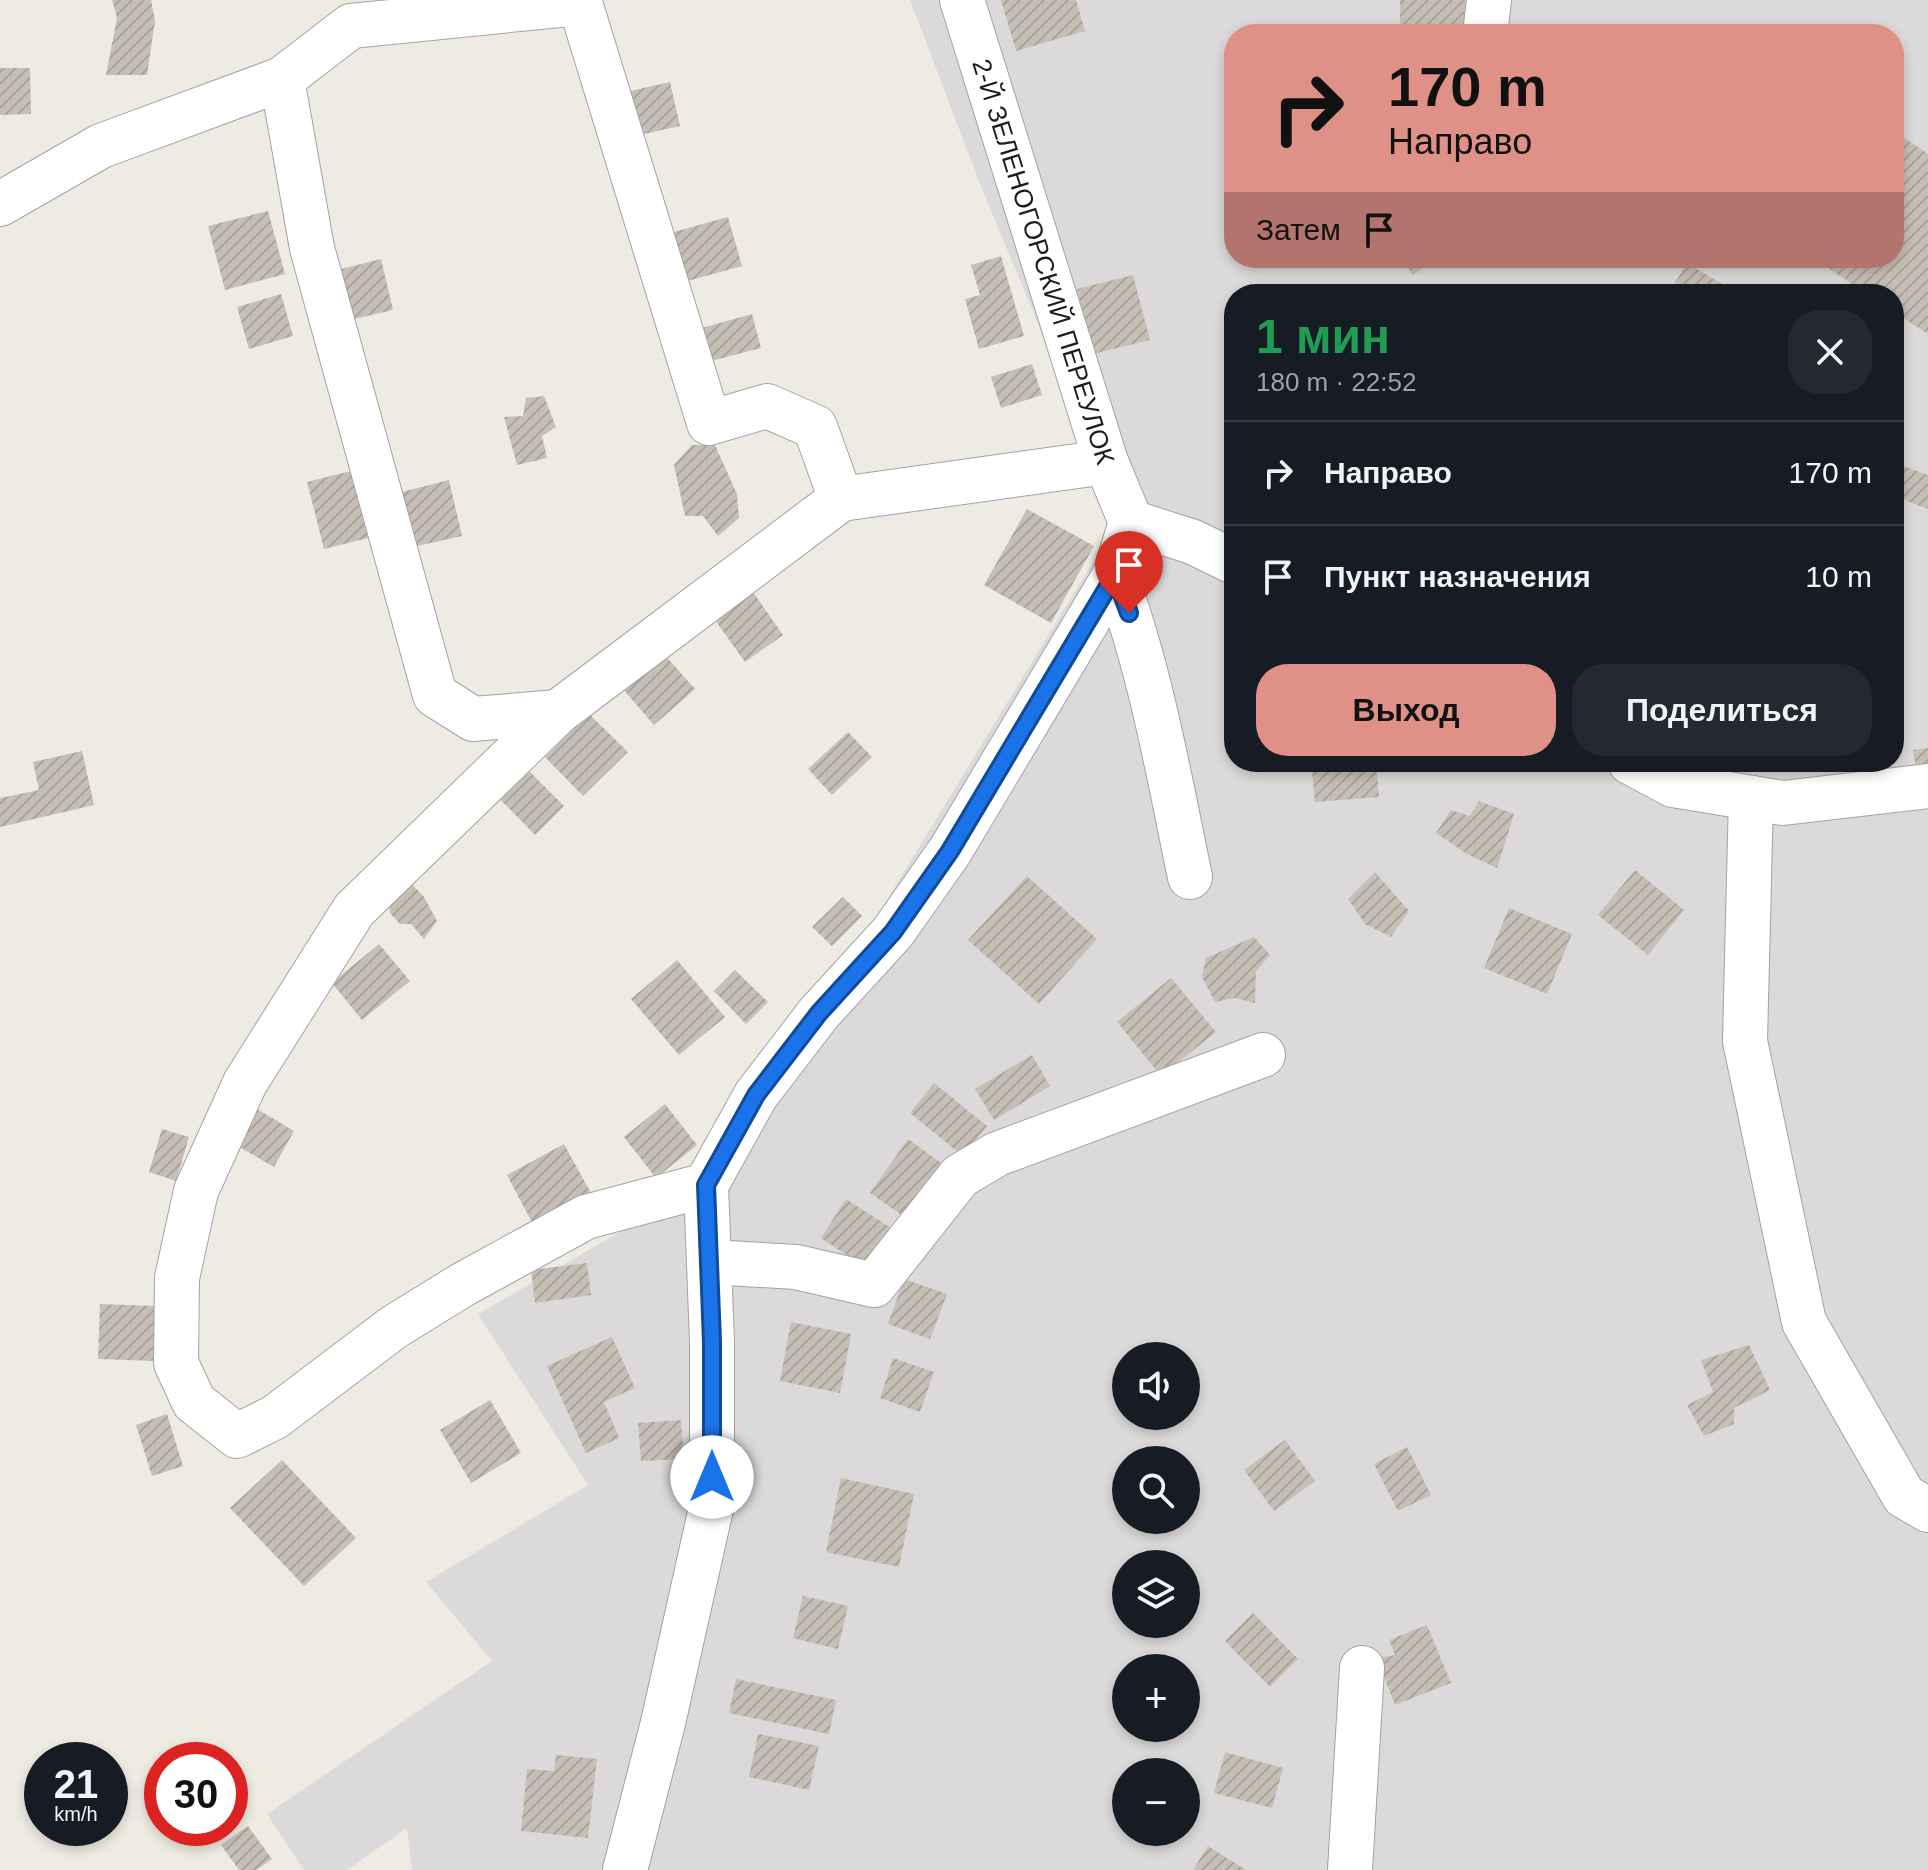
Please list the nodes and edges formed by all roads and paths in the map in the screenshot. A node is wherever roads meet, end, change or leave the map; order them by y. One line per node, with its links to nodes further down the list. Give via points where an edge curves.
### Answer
1 (962, 0): 6 (street, 2-Й ЗЕЛЕНОГОРСКИЙ ПЕРЕУЛОК)
2 (1489, 0): 3 (street)
3 (1486, 24)
4 (282, 79): 5 (street, via 101,146); 7 (street, via 351,26 580,3 709,423 767,406 815,427); 11 (street, via 312,248 435,695 473,719)
5 (0, 204)
6 (1106, 462): 7 (street); 8 (street, 2-Й ЗЕЛЕНОГОРСКИЙ ПЕРЕУЛОК)
7 (841, 499): 11 (street)
8 (1131, 522): 9 (street); 10 (street)
9 (1224, 557)
10 (1115, 575): 15 (street, via 1163,745); 17 (street, via 950,851 893,932 819,1013 756,1095)
11 (558, 712): 17 (street, via 354,910 245,1083 196,1191 177,1278 176,1363 194,1402 237,1436 275,1417 394,1327 586,1217)
12 (1649, 772): 14 (street, via 1673,785)
13 (1928, 786): 14 (street, via 1783,803)
14 (1751, 798): 19 (street, via 1745,1041 1804,1322 1904,1496)
15 (1190, 877)
16 (1263, 1055): 18 (street, via 997,1154 960,1176 874,1285 796,1267)
17 (706, 1185): 18 (street)
18 (709, 1262): 21 (street, via 712,1504)
19 (1928, 1510)
20 (1362, 1668): 22 (street)
21 (625, 1870)
22 (1350, 1870)

